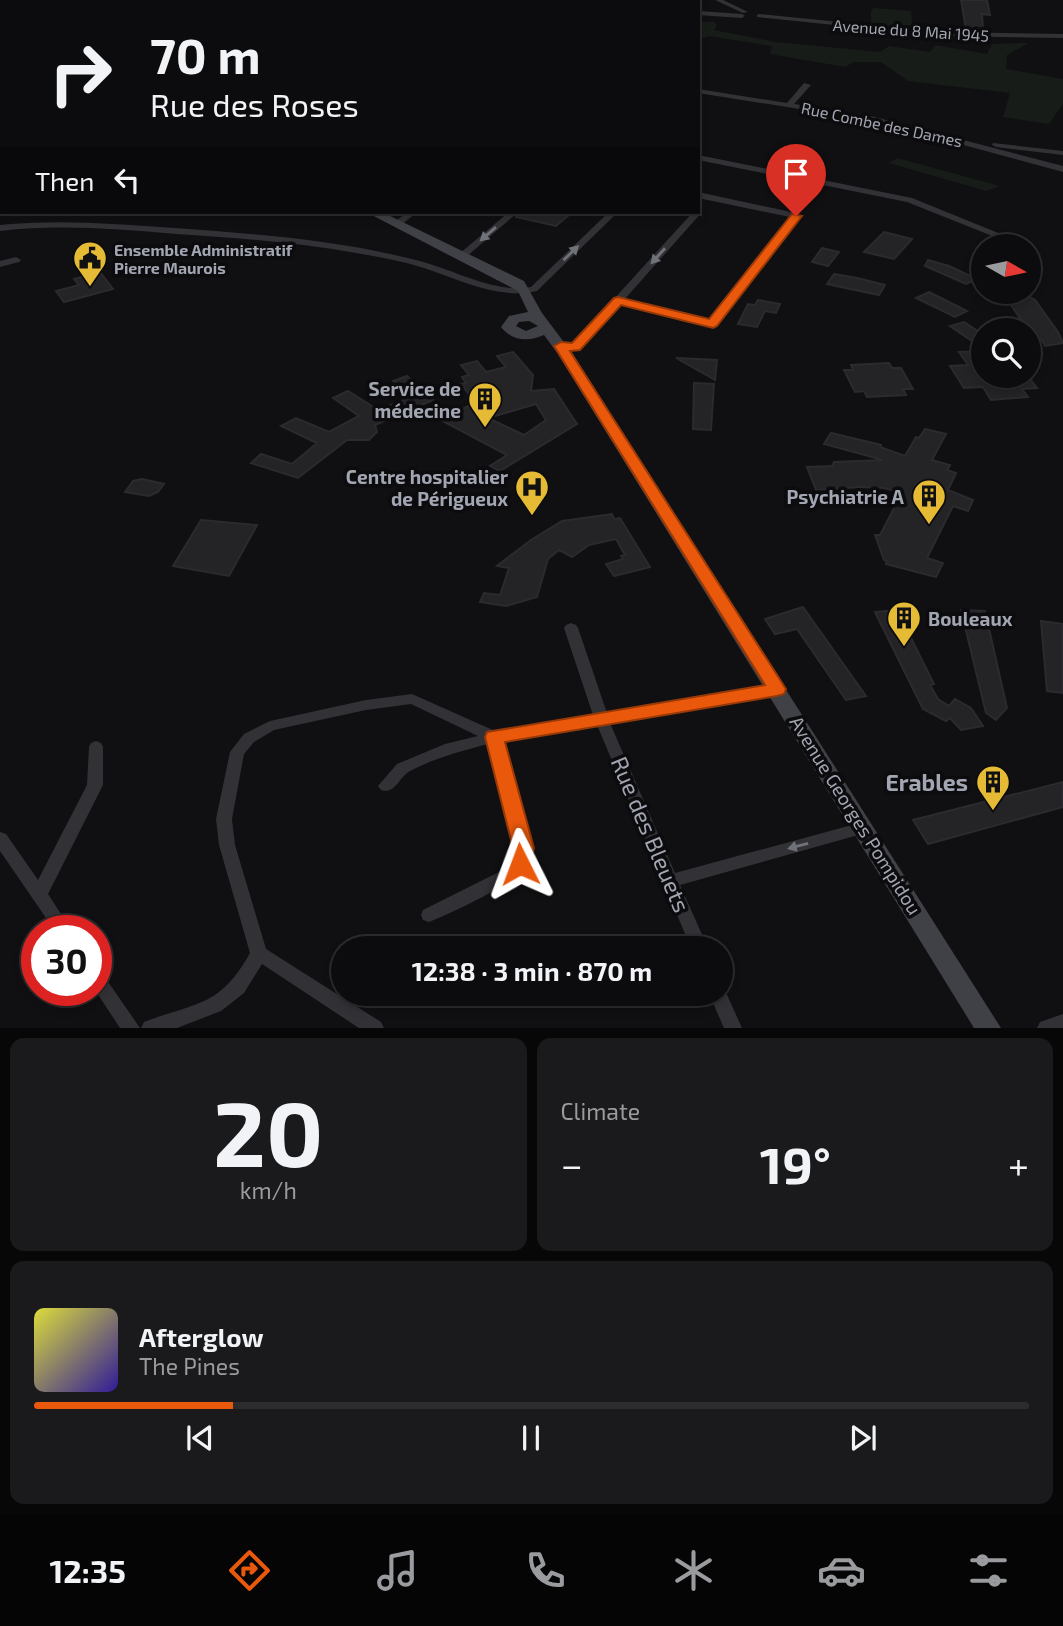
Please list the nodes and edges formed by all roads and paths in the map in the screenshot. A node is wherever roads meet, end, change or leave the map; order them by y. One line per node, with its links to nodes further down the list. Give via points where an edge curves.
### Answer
1 (718, 0): 3 (street)
2 (700, 13): 3 (street, Avenue du 8 Mai 1945)
3 (744, 14): 4 (street, Avenue du 8 Mai 1945, via 940,34)
4 (1063, 36)
5 (807, 85): 7 (street)
6 (700, 91): 7 (street, Rue Combe des Dames)
7 (789, 105): 8 (street, Rue Combe des Dames, via 875,119)
8 (982, 146): 9 (street); 11 (street, Rue Combe des Dames)
9 (1063, 152)
10 (700, 157): 22 (street, via 909,200)
11 (1063, 169)
12 (700, 195): 13 (street)
13 (711, 198): 14 (street); 27 (street, via 796,216 713,324)
14 (700, 210)
15 (376, 214): 20 (main road, Avenue Georges Pompidou)
16 (410, 214): 20 (street)
17 (512, 214): 23 (street, one-way to 23)
18 (612, 214): 26 (street, one-way to 18, via 534,289)
19 (696, 214): 27 (street, one-way to 27)
20 (397, 224): 23 (main road, Avenue Georges Pompidou)
21 (0, 228): 26 (street, via 47,222 267,237 399,259 496,289)
22 (995, 234)
23 (462, 256): 26 (main road, Avenue Georges Pompidou, via 498,273)
24 (16, 260): 25 (street)
25 (0, 264)
26 (522, 292): 28 (main road); 29 (main road, Avenue Georges Pompidou)
27 (618, 300): 31 (street, via 576,347)
28 (519, 317): 29 (main road); 30 (main road, via 508,327)
29 (543, 323): 30 (main road, via 536,334); 31 (main road, Avenue Georges Pompidou)
30 (524, 335): 32 (main road, Avenue Georges Pompidou, via 548,344)
31 (561, 346): 32 (main road, Avenue Georges Pompidou)
32 (587, 391): 34 (main road, Avenue Georges Pompidou)
33 (571, 628): 35 (street)
34 (777, 689): 35 (street); 39 (main road, Avenue Georges Pompidou)
35 (602, 720): 36 (street); 42 (street, Rue des Bleuets)
36 (494, 737): 38 (street, via 450,748 402,768); 45 (street, via 524,848 520,864 507,876); 47 (street, via 412,699 271,726 249,738 237,752 224,819 227,845)
37 (96, 747): 43 (street, via 94,785)
38 (386, 786)
39 (863, 828): 42 (street, one-way to 42); 55 (main road, Avenue Georges Pompidou)
40 (0, 838): 41 (street)
41 (5, 858): 43 (street)
42 (671, 881): 46 (street, Rue des Bleuets)
43 (39, 895): 44 (street)
44 (53, 915)
45 (429, 915)
46 (694, 936)
47 (259, 953): 52 (street, via 246,981 221,1004); 53 (street)
48 (112, 1000): 51 (street)
49 (723, 1006): 54 (street)
50 (1063, 1023): 56 (street)
51 (131, 1027)
52 (150, 1027)
53 (375, 1027)
54 (733, 1027)
55 (988, 1027)
56 (1046, 1027)

